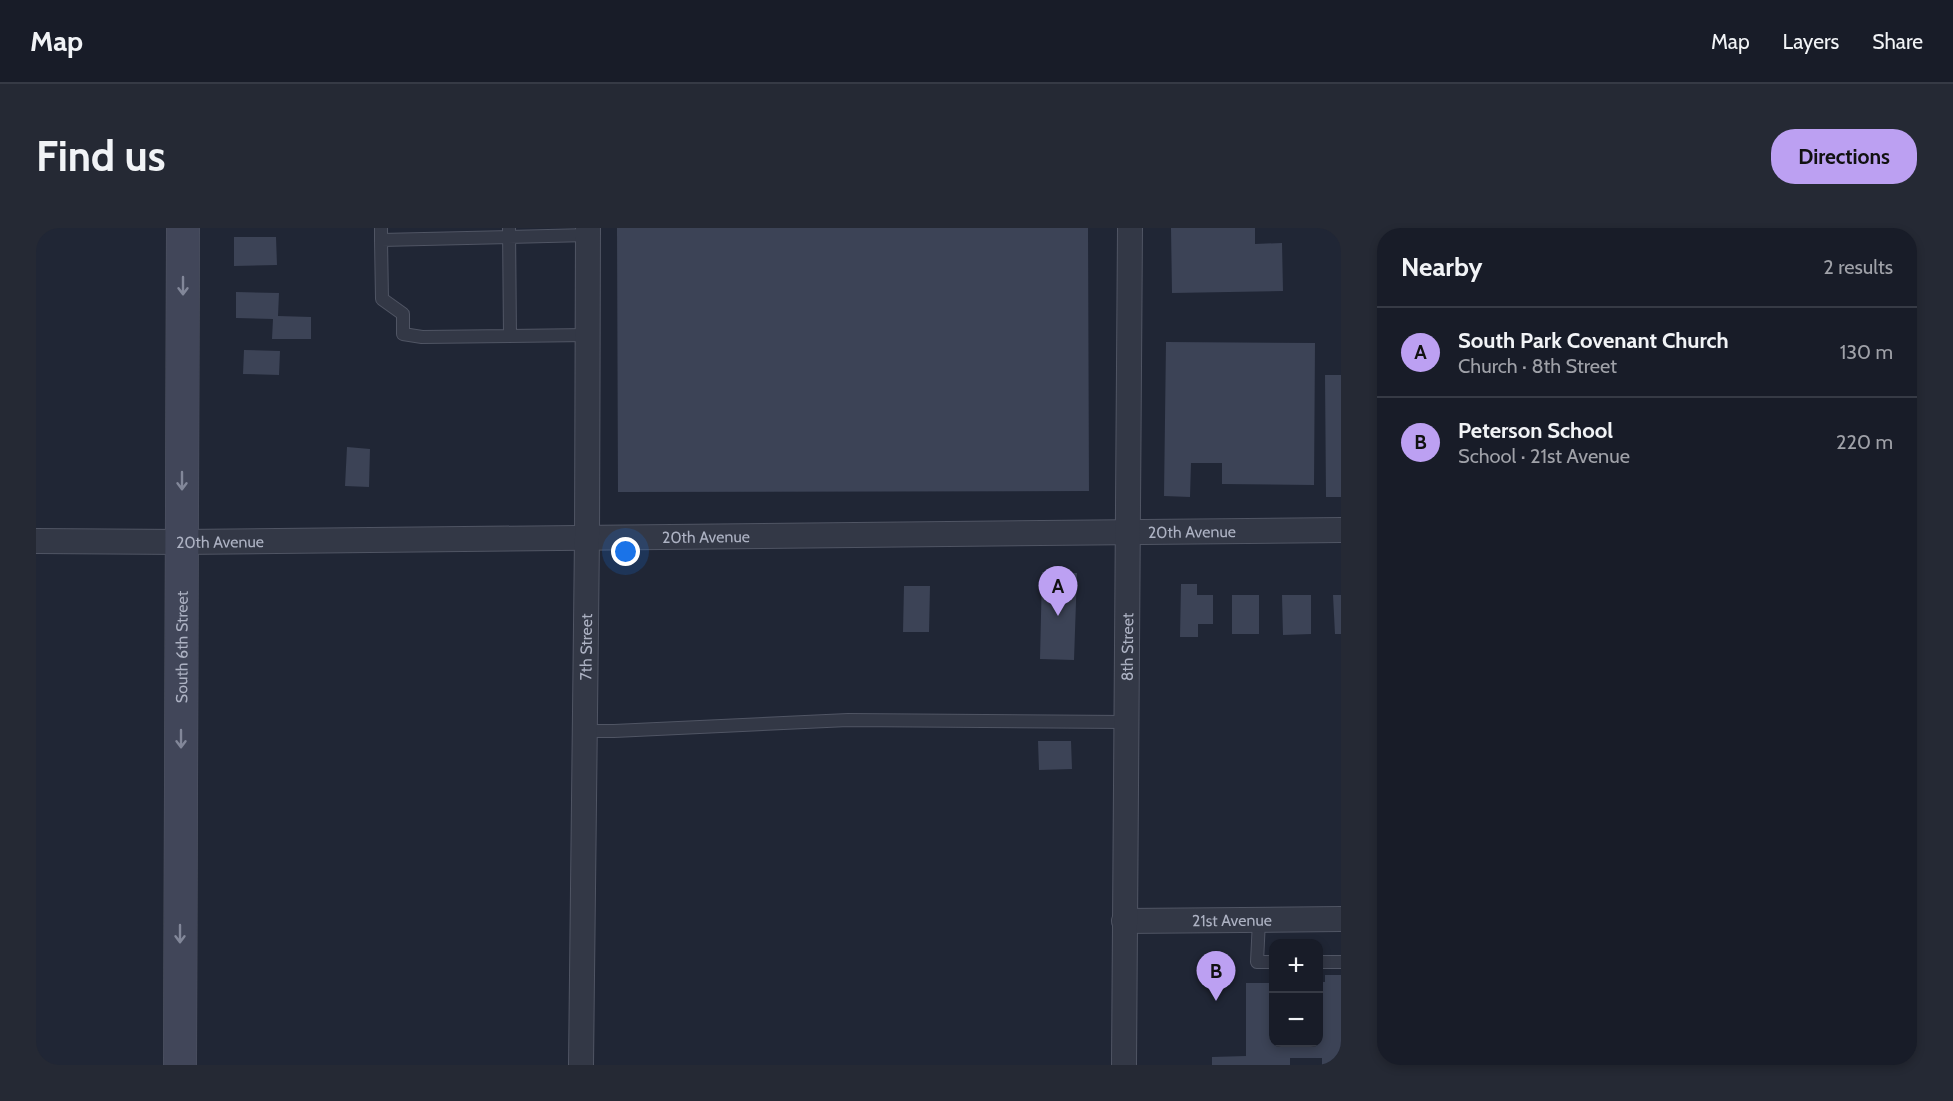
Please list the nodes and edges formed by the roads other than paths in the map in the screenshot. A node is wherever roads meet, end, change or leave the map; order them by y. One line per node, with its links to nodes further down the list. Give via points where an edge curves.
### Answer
1 (183, 228): 12 (street, South 6th Street, one-way to 12)
2 (1130, 228): 9 (street, 8th Street)
3 (509, 232): 4 (lane); 5 (lane); 7 (lane)
4 (588, 232): 6 (street, 7th Street)
5 (381, 234): 7 (lane, via 382,299 402,314 403,334)
6 (588, 335): 7 (lane); 10 (street, 7th Street)
7 (510, 336)
8 (1341, 530): 9 (street, 20th Avenue)
9 (1126, 532): 10 (street, 20th Avenue); 13 (street, 8th Street)
10 (587, 537): 12 (street, 20th Avenue); 14 (street, 7th Street)
11 (36, 542): 12 (street, 20th Avenue)
12 (182, 542): 21 (street, South 6th Street, one-way to 21)
13 (1125, 722): 14 (lane, via 848,720); 17 (street, 8th Street)
14 (585, 731): 22 (street, 7th Street)
15 (1341, 919): 16 (street, 21st Avenue)
16 (1259, 920): 17 (street, 21st Avenue); 18 (lane, via 1257,963)
17 (1124, 921): 23 (street, 8th Street)
18 (1269, 963)
19 (1323, 963): 20 (lane)
20 (1341, 963)
21 (180, 1065)
22 (581, 1065)
23 (1124, 1065)

